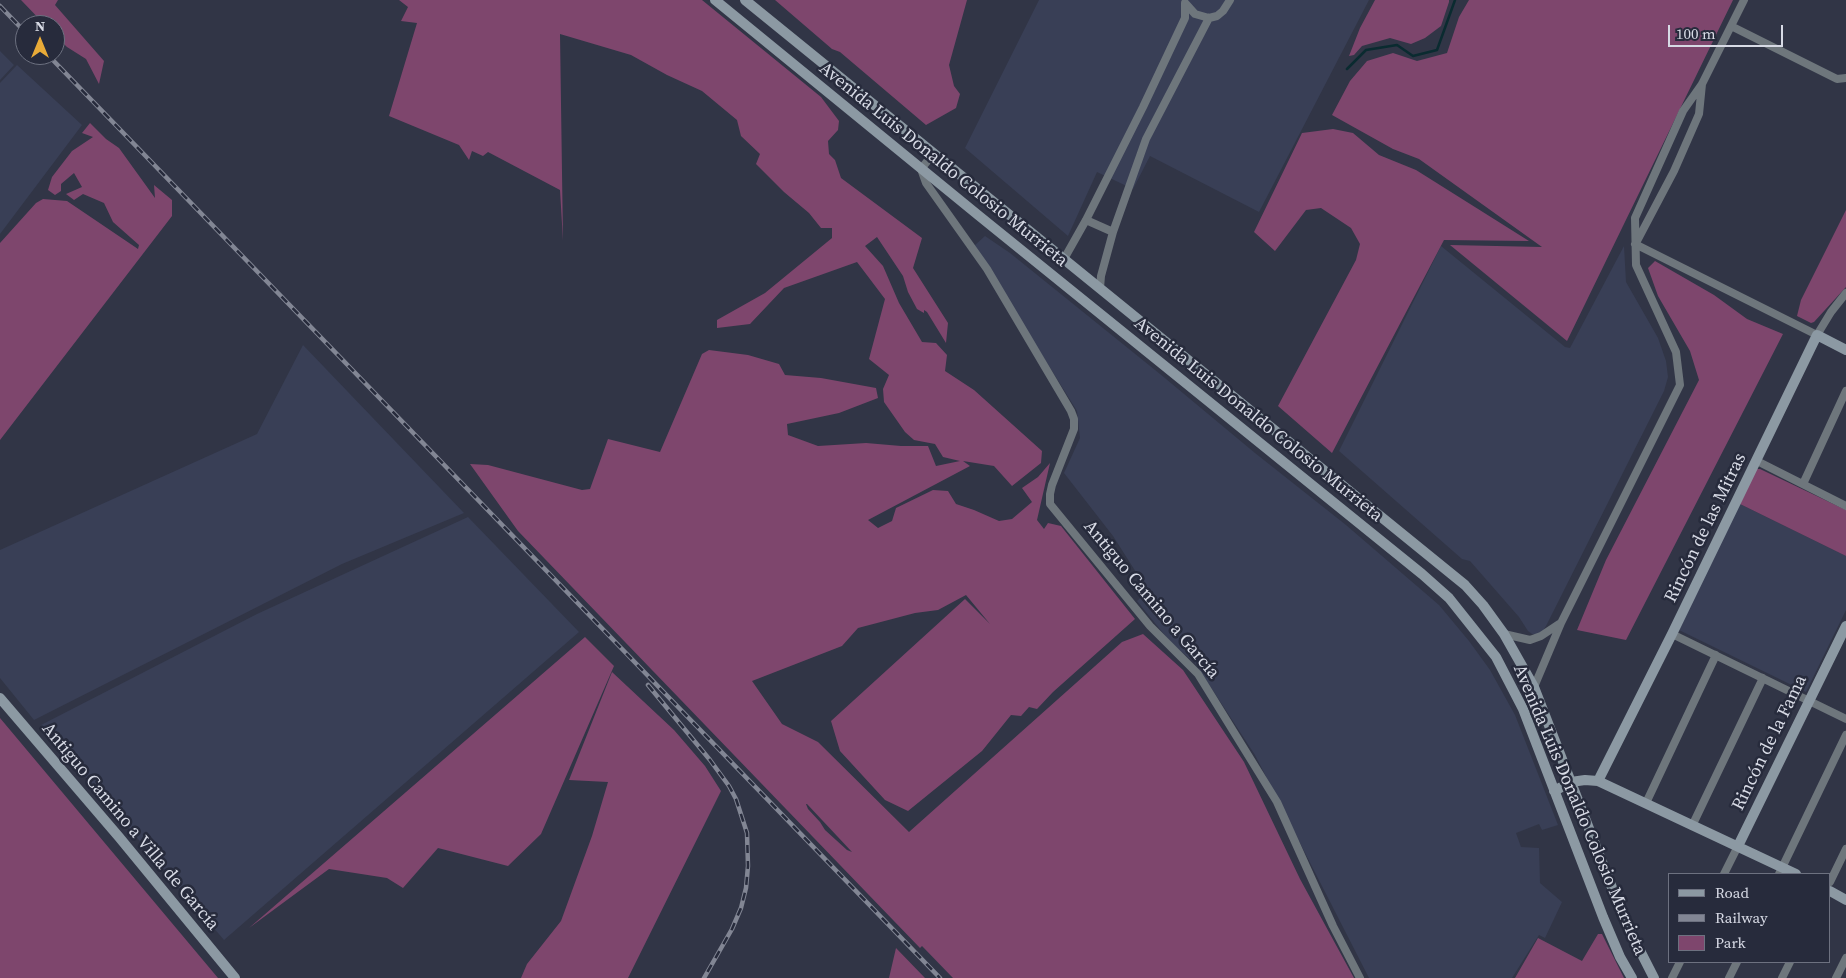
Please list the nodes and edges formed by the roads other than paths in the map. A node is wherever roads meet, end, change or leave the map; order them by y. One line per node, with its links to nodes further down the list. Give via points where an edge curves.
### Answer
1 (715, 0): 11 (main road, Avenida Luis Donaldo Colosio Murrieta)
2 (745, 0): 10 (main road, Avenida Luis Donaldo Colosio Murrieta)
3 (1230, 0): 6 (street, via 1224,11)
4 (1744, 0): 7 (street)
5 (1185, 1): 6 (street, via 1195,14); 12 (street, via 1185,18)
6 (1209, 18): 13 (street, via 1146,139)
7 (1731, 26): 8 (street, via 1837,79); 9 (street)
8 (1846, 78)
9 (1702, 84): 14 (street, via 1700,114); 14 (street, via 1683,111 1635,218)
10 (934, 154): 11 (street); 15 (main road, Avenida Luis Donaldo Colosio Murrieta)
11 (921, 170): 25 (main road, Avenida Luis Donaldo Colosio Murrieta); 54 (street, Antiguo Camino a García, via 926,183 987,269 1071,411 1074,429 1050,494 1050,504 1150,626 1198,674 1277,802)
12 (1086, 220): 13 (street); 15 (street)
13 (1112, 232): 16 (street)
14 (1635, 244): 18 (street); 26 (street, via 1636,266 1676,352 1680,385)
15 (1064, 259): 16 (main road, Avenida Luis Donaldo Colosio Murrieta)
16 (1100, 288): 24 (main road, Avenida Luis Donaldo Colosio Murrieta)
17 (1846, 293): 18 (street, Rincón de las Mitras)
18 (1817, 335): 19 (main road); 21 (main road, Rincón de las Mitras)
19 (1846, 350)
20 (1846, 391): 22 (street)
21 (1756, 461): 22 (street); 29 (main road, Rincón de las Mitras)
22 (1803, 484): 23 (street)
23 (1846, 506)
24 (1395, 527): 25 (main road); 28 (main road, Avenida Luis Donaldo Colosio Murrieta, via 1465,585)
25 (1382, 541): 39 (main road, Avenida Luis Donaldo Colosio Murrieta, via 1450,598 1492,650 1523,709)
26 (1561, 623): 28 (street, via 1530,640); 32 (street)
27 (1846, 626): 34 (main road, Rincón de la Fama)
28 (1504, 634): 32 (main road, Avenida Luis Donaldo Colosio Murrieta)
29 (1672, 634): 30 (street); 37 (main road, Rincón de las Mitras)
30 (1716, 655): 31 (street); 40 (street)
31 (1763, 678): 34 (street); 41 (street)
32 (1534, 687): 38 (main road, Avenida Luis Donaldo Colosio Murrieta)
33 (0, 698): 53 (main road, Antiguo Camino a Villa de García)
34 (1810, 700): 35 (street); 42 (main road, Rincón de la Fama)
35 (1846, 719)
36 (1846, 735): 44 (street)
37 (1598, 781): 38 (main road); 40 (main road)
38 (1572, 782): 39 (main road); 56 (main road, Avenida Luis Donaldo Colosio Murrieta, via 1625,921)
39 (1554, 792): 55 (main road, Avenida Luis Donaldo Colosio Murrieta, via 1603,917)
40 (1646, 803): 41 (main road)
41 (1692, 826): 42 (main road)
42 (1738, 846): 44 (main road); 45 (street, Rincón de la Fama)
43 (1846, 849): 46 (street)
44 (1780, 871)
45 (1724, 873)
46 (1831, 880)
47 (1831, 892): 48 (main road)
48 (1846, 900)
49 (1846, 958): 60 (street)
50 (1680, 963): 57 (street)
51 (1736, 963): 58 (street)
52 (1790, 963): 59 (street)
53 (235, 978)
54 (1360, 978)
55 (1632, 978)
56 (1654, 978)
57 (1672, 978)
58 (1729, 978)
59 (1782, 978)
60 (1836, 978)

